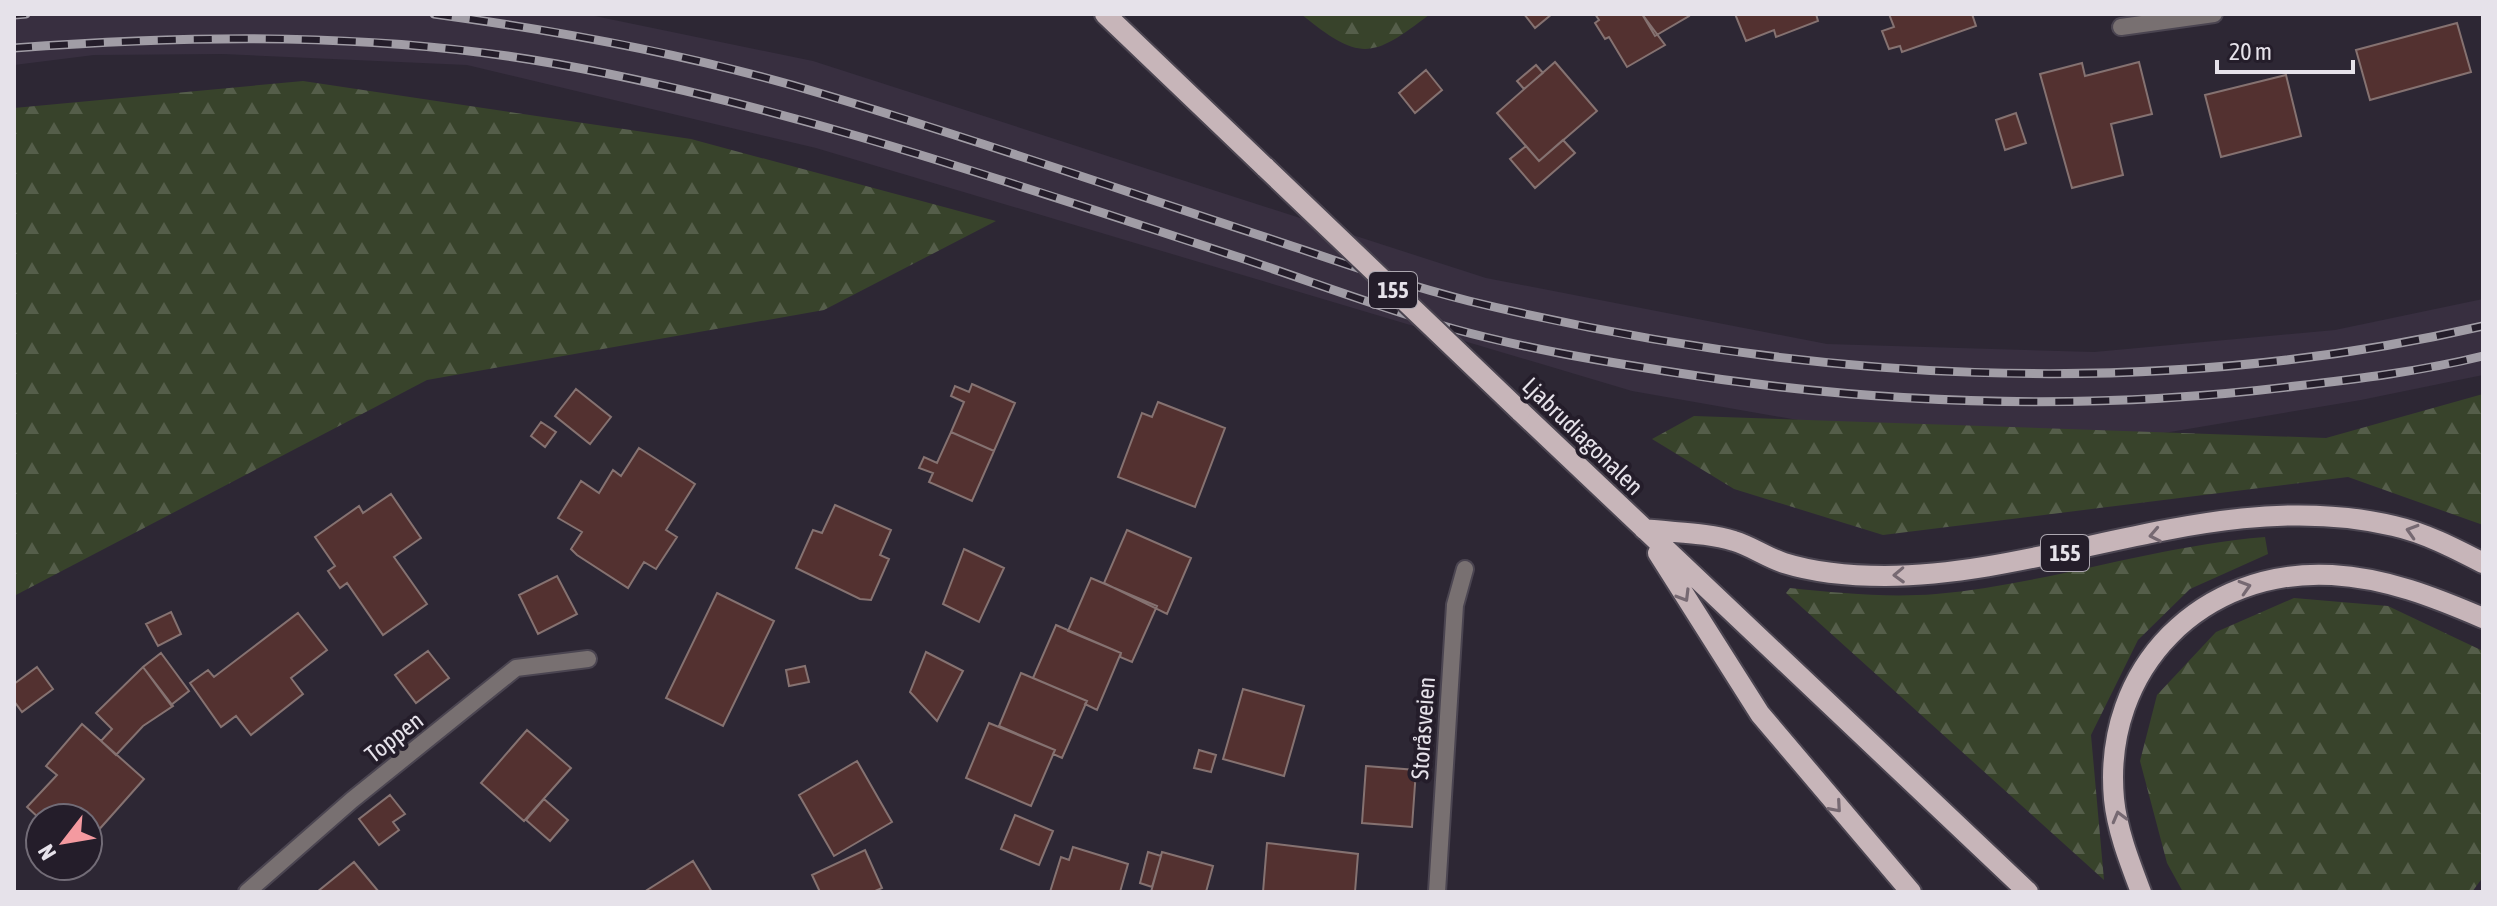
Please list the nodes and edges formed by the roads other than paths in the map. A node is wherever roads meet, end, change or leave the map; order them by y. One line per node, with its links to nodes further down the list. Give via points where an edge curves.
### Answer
1 (1105, 14): 4 (main road, Ljabrudiagonalen / 155, bridge)
2 (2214, 14): 3 (street)
3 (2121, 27)
4 (1644, 529): 5 (main road, 155, one-way to 4, via 2426,535 2317,516 2204,525 1950,574 1883,576 1831,573 1783,563 1733,540); 11 (main road, 155, one-way to 11, via 1760,714); 12 (main road, Ljabrudiagonalen / 155)
5 (2483, 563)
6 (1465, 569): 10 (street, Storåsveien, via 1455,605)
7 (2483, 618): 13 (main road, one-way to 7, via 2114,800 2117,744 2138,679 2158,646 2189,615 2247,586 2331,575 2416,591)
8 (588, 659): 9 (street, Toppen, via 516,668)
9 (247, 892)
10 (1437, 892)
11 (1911, 892)
12 (2028, 892)
13 (2141, 892)

